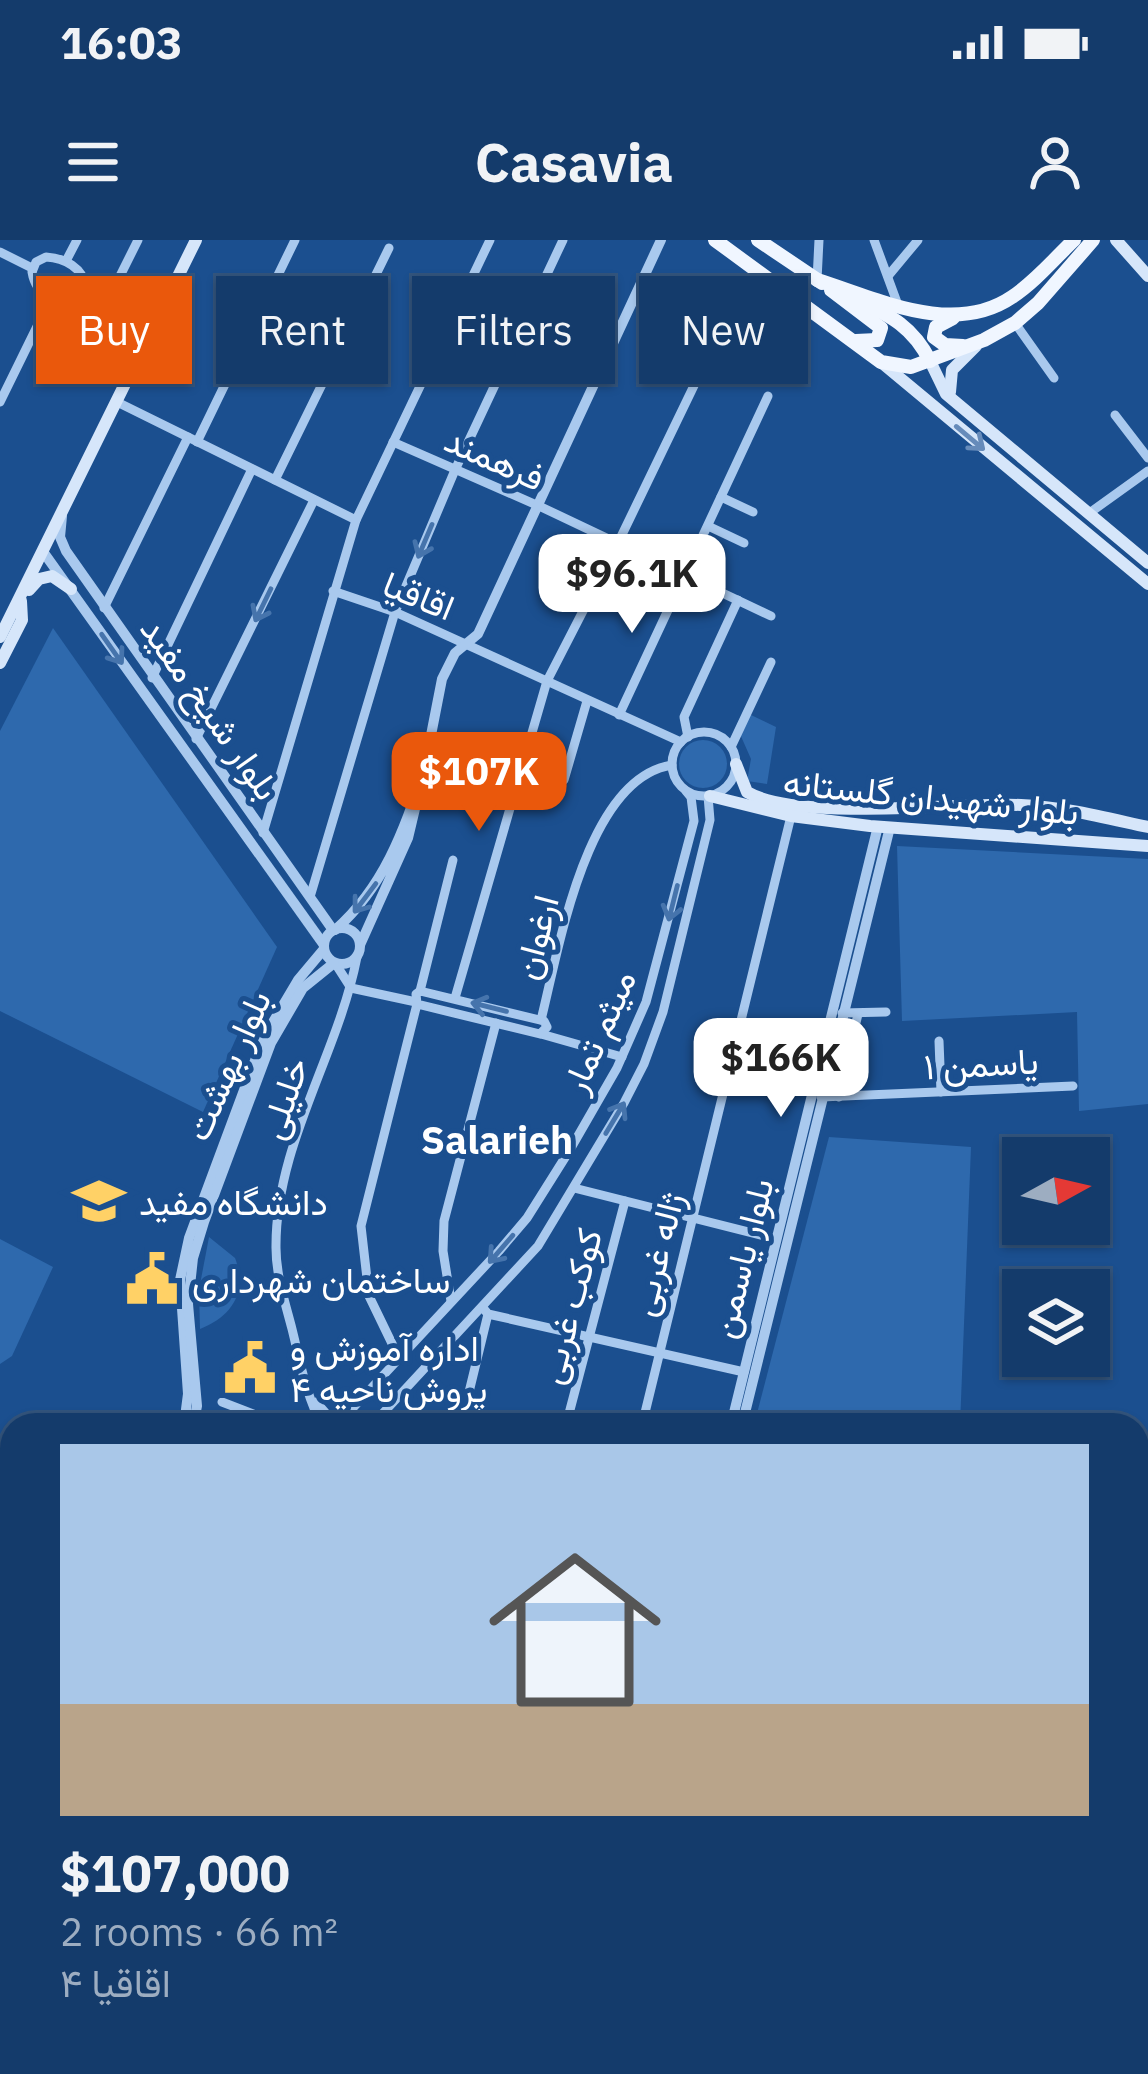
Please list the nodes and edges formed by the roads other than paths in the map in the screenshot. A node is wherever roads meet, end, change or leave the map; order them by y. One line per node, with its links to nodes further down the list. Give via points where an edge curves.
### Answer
1 (76, 240): 18 (street)
2 (137, 240): 21 (street)
3 (196, 240): 22 (main road)
4 (295, 240): 46 (street)
5 (490, 240): 47 (street)
6 (563, 240): 50 (street)
7 (661, 240): 55 (street)
8 (715, 240): 31 (main road)
9 (758, 240): 25 (main road)
10 (819, 240): 25 (street)
11 (874, 240): 24 (street)
12 (918, 240): 24 (street)
13 (1074, 240): 28 (main road, via 1012,298)
14 (1093, 240): 29 (main road)
15 (1116, 240): 23 (main road)
16 (389, 248): 52 (street)
17 (0, 252): 19 (street)
18 (66, 261): 19 (street, via 46,257); 20 (street)
19 (32, 268): 26 (street)
20 (81, 276)
21 (120, 276)
22 (178, 276)
23 (1148, 276)
24 (888, 277): 27 (street)
25 (817, 280): 27 (main road); 31 (main road, via 875,320 881,334 868,343); 34 (main road, via 902,322)
26 (36, 286)
27 (898, 305): 28 (main road)
28 (958, 316): 33 (main road, via 936,327 934,338)
29 (1015, 323): 32 (main road); 36 (street)
30 (36, 329): 42 (street)
31 (843, 334): 35 (main road)
32 (984, 340): 33 (main road); 44 (main road, via 949,378)
33 (966, 346): 34 (main road)
34 (930, 361): 35 (main road, via 900,368); 39 (main road)
35 (881, 362): 41 (main road)
36 (1054, 378)
37 (126, 384): 43 (main road)
38 (695, 384): 62 (street)
39 (942, 386): 41 (main road, via 930,387); 44 (main road)
40 (768, 396): 53 (street)
41 (926, 400): 68 (main road, one-way to 68)
42 (0, 402)
43 (117, 402): 46 (street); 56 (main road)
44 (956, 404): 58 (main road)
45 (1115, 415): 48 (street)
46 (193, 440): 49 (street); 73 (street)
47 (393, 442): 50 (street, فرهمند); 59 (street)
48 (1148, 458)
49 (252, 469): 52 (street); 80 (street)
50 (455, 470): 55 (street, فرهمند); 74 (street, one-way to 74)
51 (1148, 471): 58 (street)
52 (275, 480): 54 (street)
53 (721, 497): 57 (street); 60 (street)
54 (314, 500): 59 (street); 85 (street, one-way to 85)
55 (538, 506): 62 (street, فرهمند); 77 (street, via 478,634)
56 (63, 512): 63 (street, بلوار شیخ مفید); 64 (main road)
57 (753, 512)
58 (1088, 514): 65 (main road)
59 (356, 520): 70 (street)
60 (708, 526): 61 (street); 67 (street)
61 (744, 543)
62 (618, 544): 67 (street, فرهمند); 81 (street)
63 (66, 551): 66 (street); 73 (street, بلوار شیخ مفید)
64 (44, 554): 66 (street, بلوار شیخ مفید); 71 (main road)
65 (1148, 562)
66 (55, 566): 69 (street, بلوار شیخ مفید)
67 (685, 575): 72 (street, فرهمند); 83 (street)
68 (1148, 584)
69 (71, 589): 71 (main road, via 46,576); 102 (street, بلوار شیخ مفید, one-way to 102)
70 (332, 591): 74 (street, اقاقیا); 96 (street)
71 (21, 600): 76 (main road); 79 (main road, via 22,620)
72 (738, 600): 75 (street, فرهمند); 84 (street, via 684,717)
73 (104, 608): 80 (street, بلوار شیخ مفید)
74 (394, 612): 77 (street, اقاقیا); 100 (street)
75 (771, 616)
76 (0, 637)
77 (466, 644): 81 (street, اقاقیا); 89 (street, via 442,679)
78 (771, 662): 86 (street)
79 (0, 663)
80 (152, 678): 85 (street, بلوار شیخ مفید)
81 (547, 681): 82 (street, اقاقیا); 106 (street)
82 (587, 700): 83 (street, اقاقیا); 90 (street)
83 (620, 715): 84 (street, اقاقیا)
84 (684, 739): 86 (street, via 711,733); 88 (street)
85 (196, 740): 96 (street, بلوار شیخ مفید)
86 (730, 747): 87 (street)
87 (736, 764): 92 (street, via 729,784); 95 (main road, بلوار شهیدان گلستانه, via 747,792 785,802 1023,805)
88 (672, 765): 91 (street); 111 (street, ارغوان, via 642,774 586,850)
89 (424, 771): 101 (street, one-way to 101, via 398,845 367,899); 103 (street, via 408,838)
90 (564, 780)
91 (686, 791): 92 (street); 115 (street, میثم تمار, one-way to 115, via 694,821 646,1002)
92 (710, 796): 93 (main road, بلوار شهیدان گلستانه); 120 (street, میثم تمار, one-way to 92, via 655,1037)
93 (791, 815): 94 (main road, بلوار شهیدان گلستانه); 122 (street, ژاله غربی)
94 (884, 826): 97 (street, بلوار یاسمن); 98 (main road, بلوار شهیدان گلستانه)
95 (1148, 827)
96 (263, 833): 100 (street, بلوار شیخ مفید)
97 (879, 846): 109 (street, بلوار یاسمن); 118 (street, بلوار یاسمن)
98 (1148, 846)
99 (453, 860): 107 (street)
100 (310, 897): 101 (street, بلوار شیخ مفید)
101 (334, 930): 102 (street); 103 (street, via 354,933)
102 (324, 947): 104 (street); 132 (street, بلوار بهشت, via 263,1039 184,1256)
103 (358, 951): 104 (street, via 347,964); 105 (street, خلیلی)
104 (334, 963): 105 (street); 133 (street, بلوار بهشت, via 303,988 271,1043 193,1258)
105 (351, 988): 107 (street); 129 (street, خلیلی, via 279,1208 279,1277)
106 (455, 998): 107 (street); 111 (street, one-way to 106)
107 (417, 999): 112 (street); 128 (street, via 361,1226 369,1296)
108 (886, 1012): 110 (street)
109 (842, 1013): 110 (street); 118 (street, بلوار یاسمن)
110 (858, 1013): 119 (street)
111 (541, 1021): 113 (street, ارغوان, via 547,1027)
112 (496, 1023): 113 (street); 124 (street, via 444,1221)
113 (540, 1034): 115 (street)
114 (939, 1041): 117 (street)
115 (622, 1057): 124 (street, میثم تمار, one-way to 124, via 526,1218)
116 (1073, 1086): 117 (street, یاسمن ۱)
117 (940, 1092): 119 (street, یاسمن ۱)
118 (816, 1096): 119 (street, یاسمن ۱); 123 (street, بلوار یاسمن); 143 (street, بلوار یاسمن)
119 (839, 1097)
120 (574, 1188): 121 (street); 125 (street, میثم تمار)
121 (625, 1201): 122 (street); 126 (street, کوکب غربی)
122 (693, 1219): 123 (street); 127 (street, ژاله غربی)
123 (776, 1239): 130 (street, بلوار یاسمن)
124 (451, 1301): 128 (street, میثم تمار)
125 (485, 1311): 126 (street); 138 (street, میثم تمار); 139 (street)
126 (590, 1338): 127 (street); 140 (street, کوکب غربی)
127 (660, 1353): 130 (street); 141 (street, ژاله غربی)
128 (399, 1358): 137 (street, میثم تمار)
129 (302, 1369): 135 (street); 136 (street)
130 (744, 1372): 142 (street, بلوار یاسمن)
131 (222, 1402): 134 (street)
132 (186, 1413)
133 (196, 1413)
134 (251, 1413)
135 (318, 1413)
136 (324, 1413)
137 (348, 1413)
138 (382, 1413)
139 (464, 1413)
140 (569, 1413)
141 (645, 1413)
142 (733, 1413)
143 (745, 1413)

